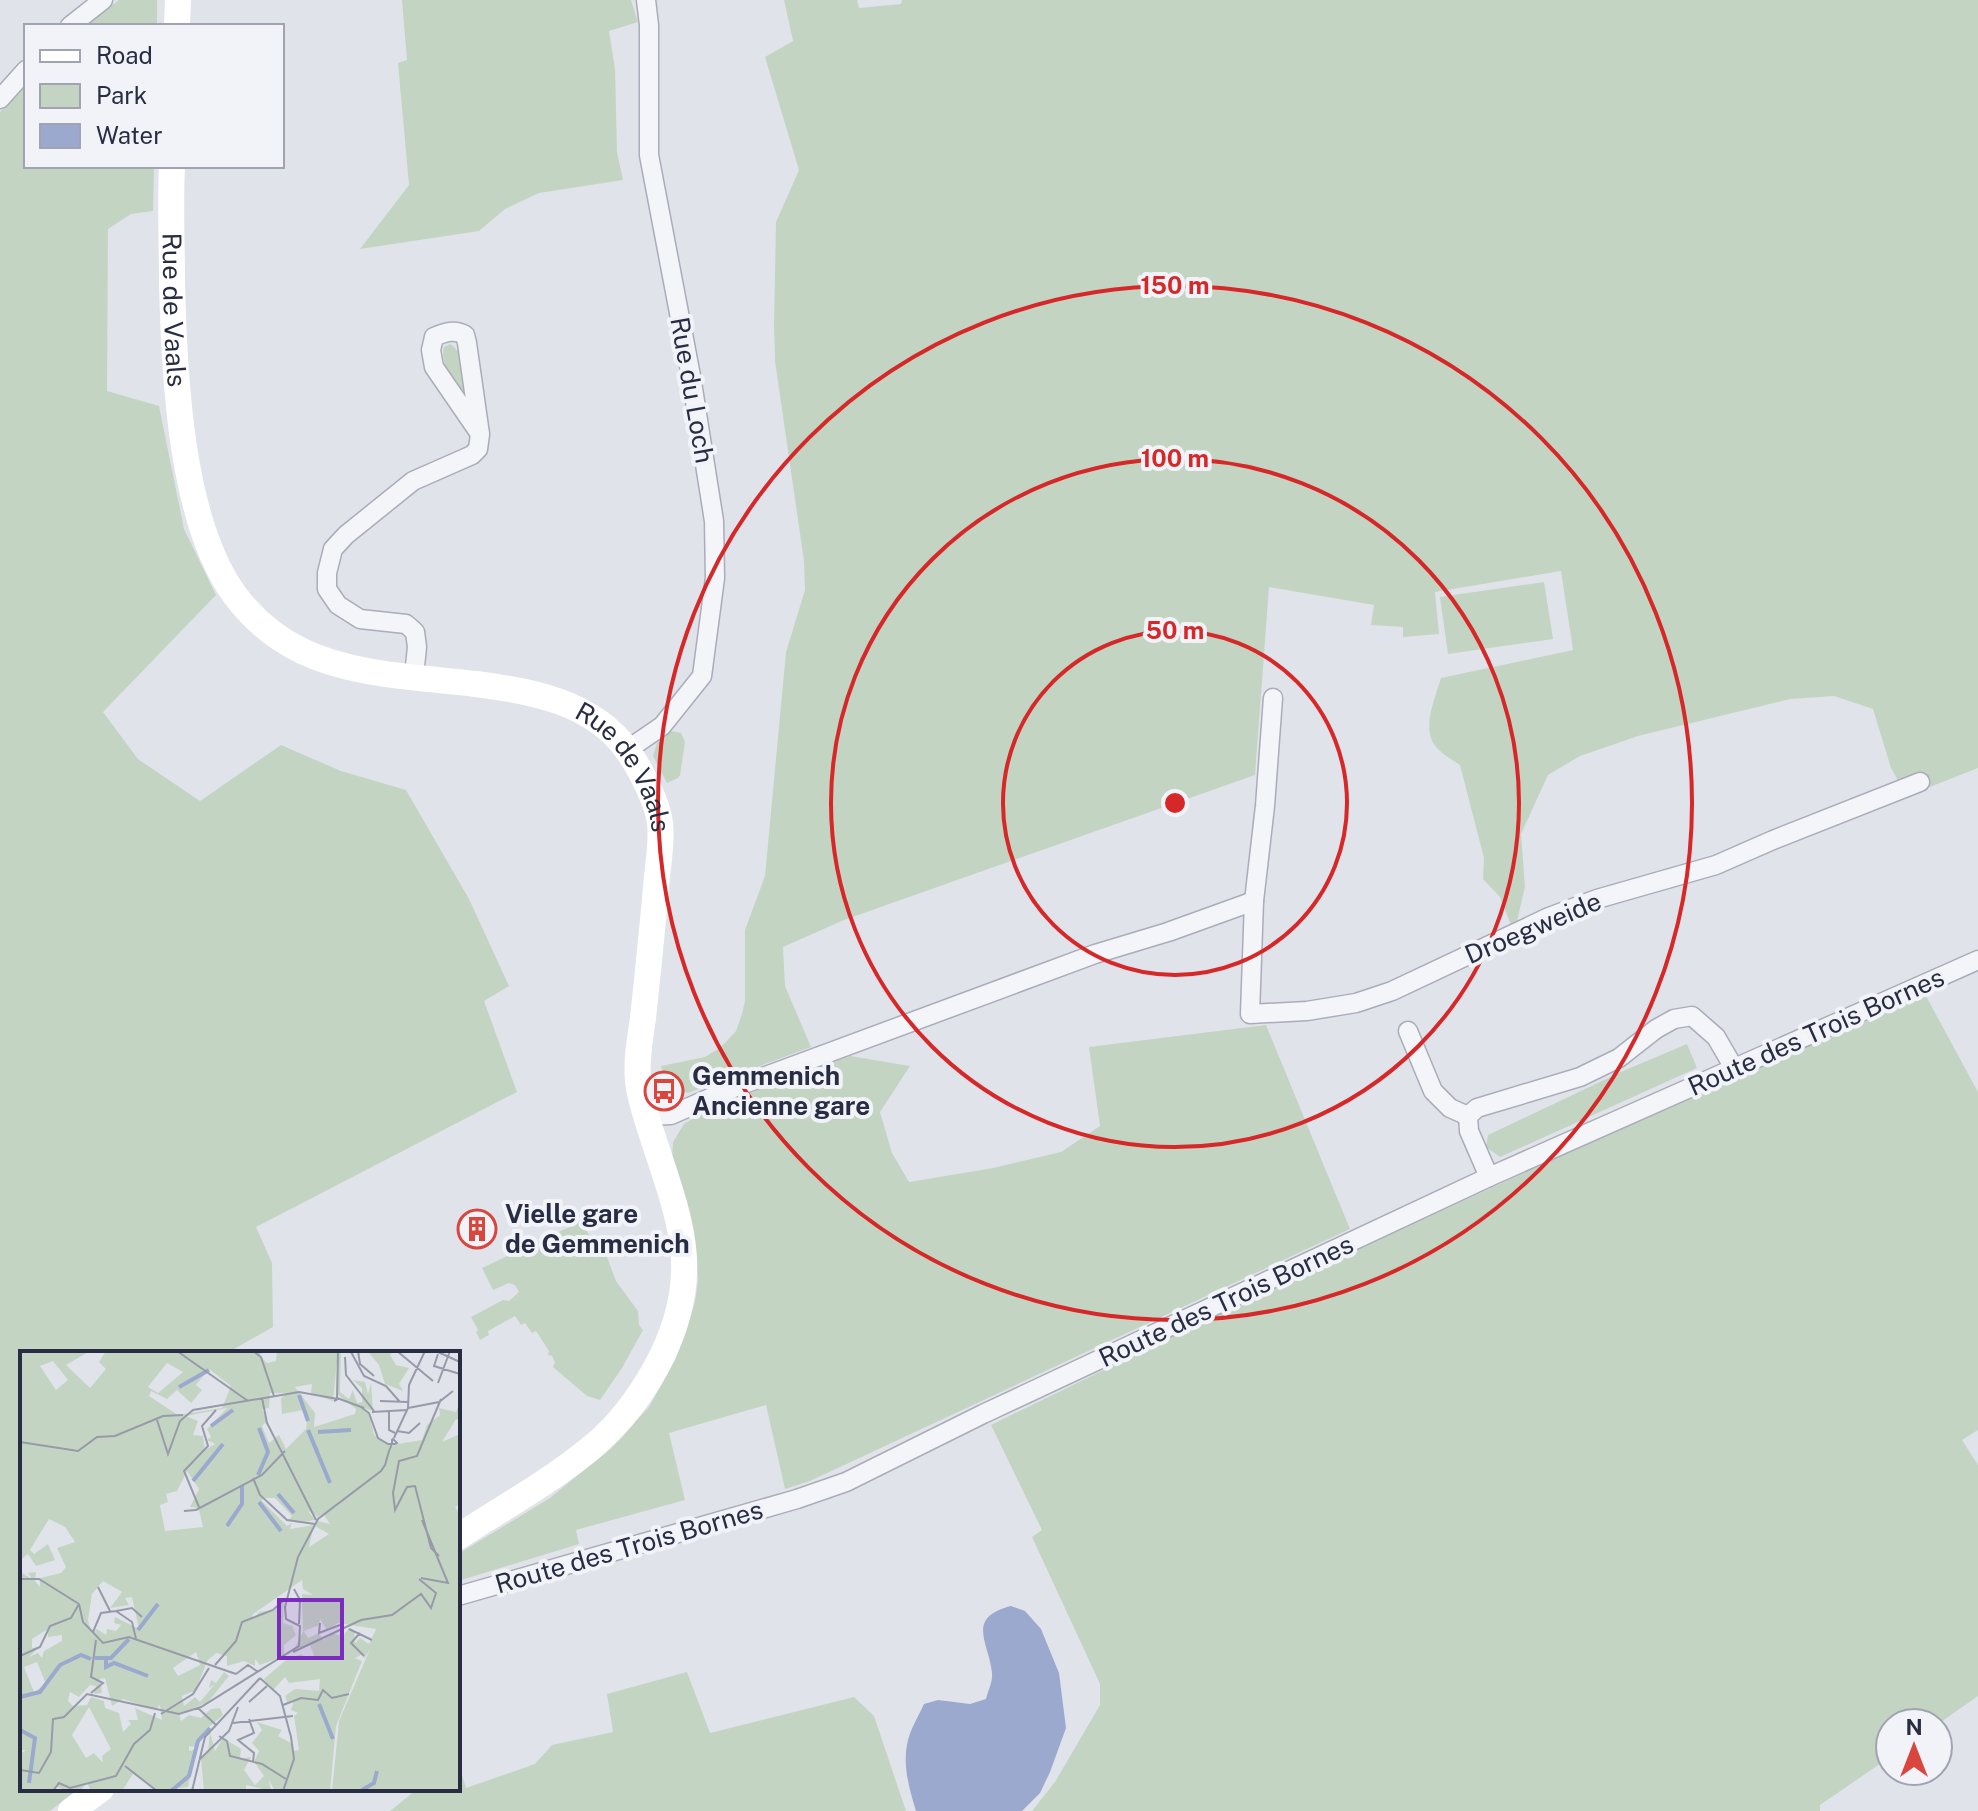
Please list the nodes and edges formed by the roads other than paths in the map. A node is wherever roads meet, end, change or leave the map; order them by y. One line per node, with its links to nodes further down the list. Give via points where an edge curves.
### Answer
1 (103, 0): 4 (street)
2 (178, 0): 5 (main road)
3 (646, 0): 12 (street, Rue du Loch, via 649,155 714,521 715,578 702,676 662,726)
4 (73, 24)
5 (177, 24)
6 (24, 72): 7 (street)
7 (0, 99)
8 (172, 168): 10 (main road, Rue de Vaals, via 173,329 181,414 201,525 214,557 253,617 299,650 334,664)
9 (480, 434): 9 (street, via 465,335 443,333 434,337 434,367); 10 (street, via 472,455 413,481 333,549 327,589 338,605 360,619 406,624 415,632)
10 (414, 676): 12 (main road, Rue de Vaals, via 556,700 584,713)
11 (1273, 698): 14 (street, Droegweide)
12 (627, 750): 18 (main road, Rue de Vaals, via 660,821 638,1058)
13 (1920, 782): 14 (street, Droegweide, via 1716,865 1549,917 1356,1003 1250,1014)
14 (1254, 901): 18 (street, via 1095,954 671,1115)
15 (1978, 960): 17 (street, Route des Trois Bornes)
16 (1408, 1031): 19 (street, via 1433,1091)
17 (1734, 1068): 19 (street, via 1716,1037 1692,1016 1674,1019 1619,1058 1580,1077 1477,1108); 20 (street, Route des Trois Bornes)
18 (646, 1116): 21 (main road, Rue de Vaals, via 684,1247 683,1296 661,1359 594,1446)
19 (1468, 1116): 20 (street)
20 (1489, 1177): 22 (street, Route des Trois Bornes, via 846,1482)
21 (460, 1536)
22 (460, 1595)
23 (98, 1791): 24 (main road)
24 (71, 1811)

